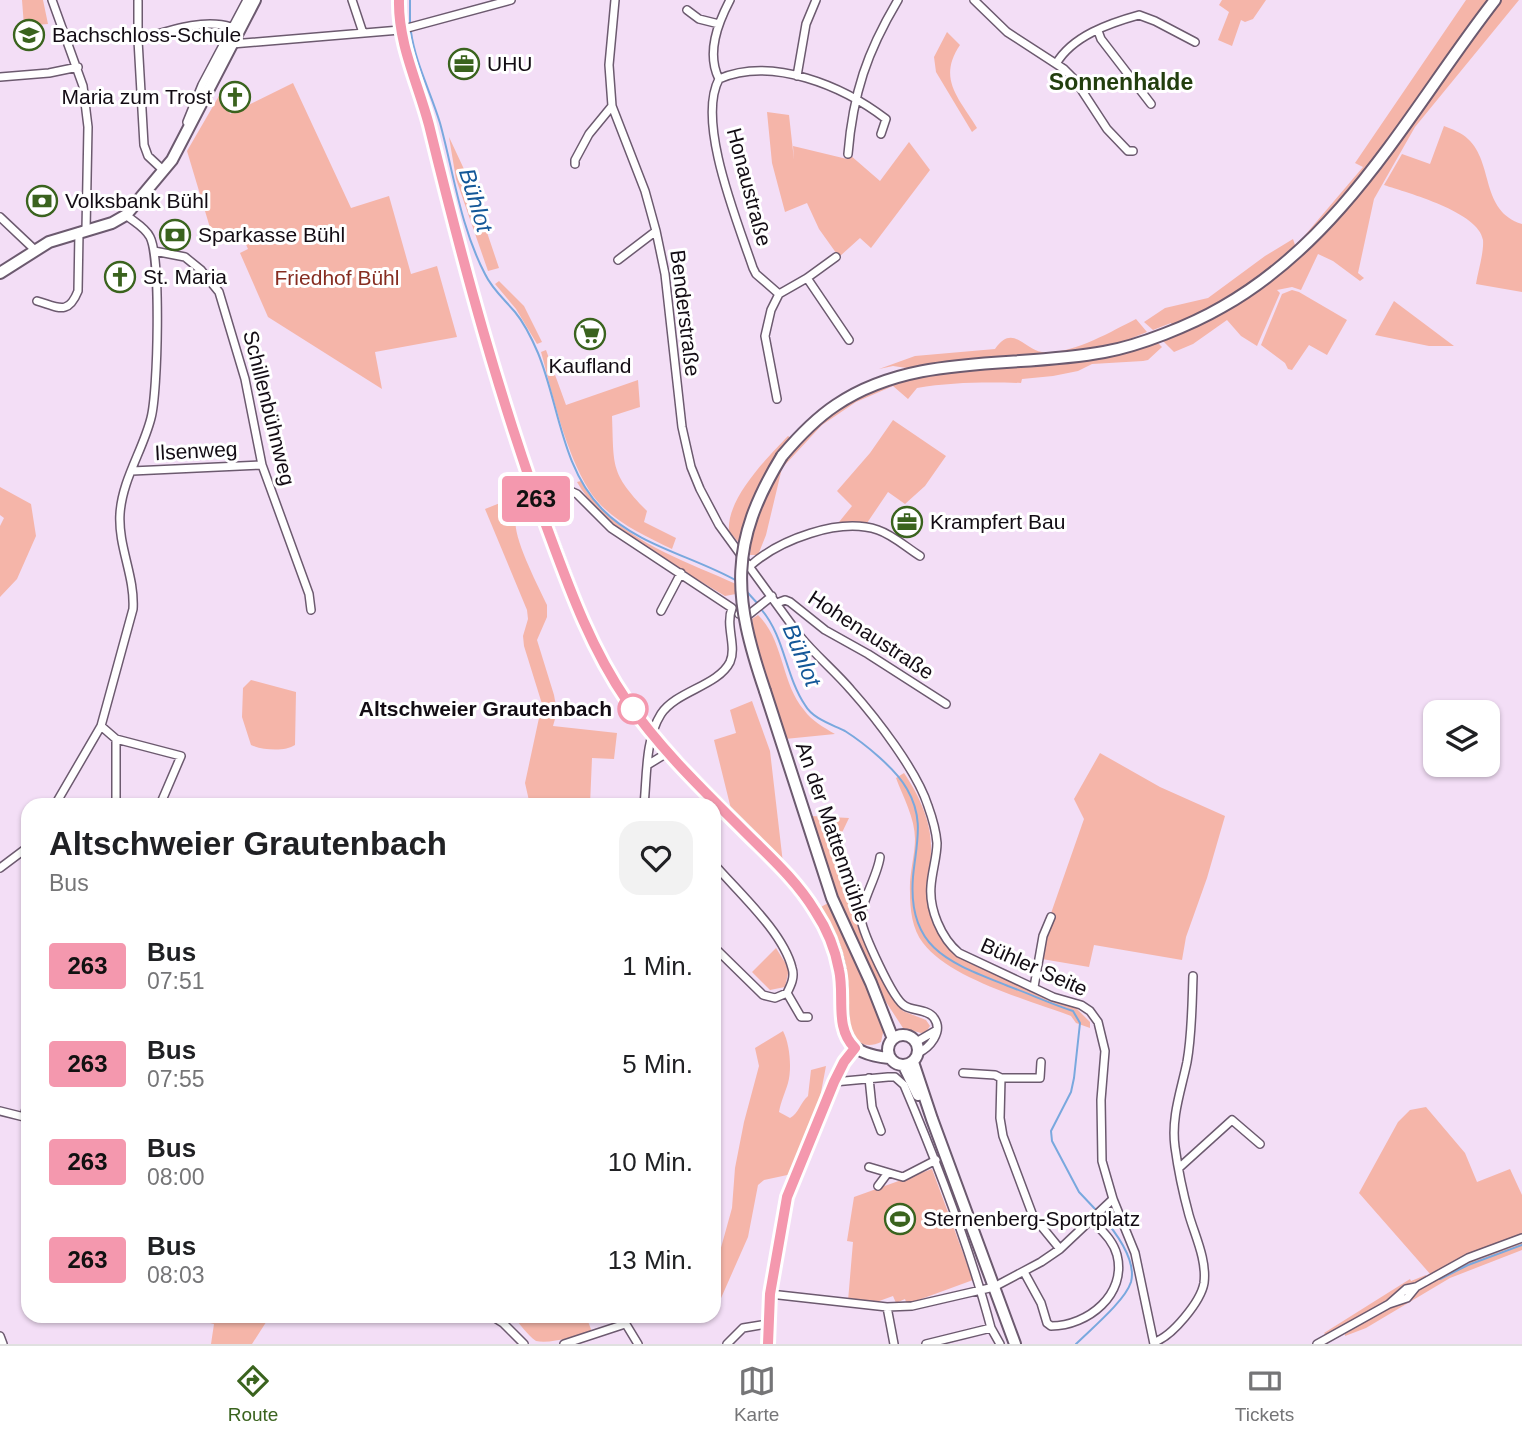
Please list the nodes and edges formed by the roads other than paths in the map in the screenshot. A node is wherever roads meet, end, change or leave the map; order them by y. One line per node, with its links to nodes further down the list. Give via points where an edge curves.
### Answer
1 (52, 0): 24 (street)
2 (247, 0): 16 (street)
3 (255, 0): 22 (main road)
4 (352, 0): 19 (street)
5 (398, 0): 17 (main road)
6 (511, 0): 17 (street)
7 (615, 0): 30 (street, Benderstraße, via 609,65)
8 (730, 0): 15 (street, Honaustraße)
9 (816, 0): 25 (street, via 806,24)
10 (898, 0): 28 (street, via 875,41)
11 (974, 0): 23 (street, via 1007,32)
12 (1494, 0): 85 (main road, An der Mattenmühle, bridge, via 1385,153 1331,220 1255,287 1180,327 1132,345 1090,354 908,374 859,392 816,420 782,456 765,484 742,556 749,642 832,898)
13 (138, 1): 20 (street)
14 (687, 10): 15 (street)
15 (719, 24): 27 (street, Honaustraße, via 714,60)
16 (231, 26): 20 (street, via 201,25); 32 (street, via 180,137)
17 (402, 29): 19 (street); 53 (main road, via 469,284)
18 (1098, 31): 21 (street, via 1139,15); 23 (street, via 1074,44); 29 (street)
19 (363, 33): 22 (street)
20 (138, 40): 36 (street, via 144,145 148,156)
21 (1195, 42)
22 (232, 44): 32 (main road)
23 (1056, 64): 33 (street, via 1075,80 1107,129)
24 (78, 67): 26 (street); 39 (street, via 88,127)
25 (797, 76): 27 (street, via 743,71); 28 (street)
26 (0, 77)
27 (719, 79): 47 (street, Honaustraße, via 713,119 722,176 753,268)
28 (855, 98): 31 (street, via 886,119); 34 (street)
29 (1151, 103)
30 (612, 106): 35 (street, via 589,134); 40 (street, Benderstraße)
31 (881, 134)
32 (181, 145): 36 (main road)
33 (1133, 151)
34 (848, 154)
35 (575, 164)
36 (164, 171): 37 (main road)
37 (126, 215): 39 (main road); 42 (street, via 147,233)
38 (0, 217): 41 (street)
39 (83, 231): 41 (main road); 48 (street, via 75,298 62,309)
40 (656, 231): 44 (street); 54 (street, Benderstraße, via 685,448)
41 (35, 250): 45 (main road)
42 (153, 251): 51 (street, Schillenbühnweg, via 185,257 219,292 245,379); 52 (street, via 155,389 152,415)
43 (836, 257): 46 (street)
44 (618, 260)
45 (0, 273)
46 (807, 278): 47 (street); 49 (street)
47 (779, 295): 50 (street, via 765,336)
48 (37, 301)
49 (849, 340)
50 (777, 399)
51 (262, 466): 52 (street, Ilsenweg); 59 (street, Schillenbühnweg)
52 (132, 471): 63 (street, via 120,523 134,592 133,609)
53 (534, 493): 57 (street, via 566,489 577,494 611,528); 64 (main road, via 584,625 618,687)
54 (719, 525): 56 (street, Bühler Seite)
55 (920, 556): 56 (street, via 876,529 850,528 797,537)
56 (750, 566): 58 (street, Bühler Seite)
57 (681, 573): 60 (street); 61 (street)
58 (775, 600): 61 (street, via 762,603 747,616); 62 (street, Hohenaustraße, via 790,602 825,630); 82 (street, Bühler Seite, via 811,650 852,690 921,788 937,843 930,888 934,916 945,936 959,953)
59 (311, 610)
60 (661, 611)
61 (736, 611): 64 (street, via 729,627 732,654 724,670 665,709)
62 (946, 704)
63 (101, 726): 65 (street); 68 (street)
64 (652, 735): 66 (main road); 67 (street)
65 (116, 739): 69 (street); 70 (street, via 181,756)
66 (667, 753): 67 (street); 72 (main road)
67 (649, 764): 71 (street)
68 (59, 798)
69 (116, 798)
70 (163, 798)
71 (645, 798)
72 (712, 798)
73 (721, 807): 86 (main road, via 788,874 814,909 836,953 842,1026)
74 (21, 852): 76 (street)
75 (880, 857): 87 (street, An der Mattenmühle, via 862,914 863,926 894,995 905,1006 936,1020 930,1045)
76 (4, 861): 77 (street)
77 (0, 868)
78 (721, 872): 83 (street, via 783,948 793,976)
79 (1051, 918): 82 (street)
80 (721, 954): 83 (street, via 763,995 775,998)
81 (1193, 976): 99 (street, via 1188,1056 1175,1108)
82 (1034, 987): 102 (street, Bühler Seite, via 1081,1005 1098,1022 1105,1052 1102,1161)
83 (787, 993): 84 (street, via 801,1017)
84 (808, 1017)
85 (893, 1045): 86 (main road, via 867,1054); 87 (main road, via 898,1065); 87 (main road, via 912,1038)
86 (855, 1048): 92 (street)
87 (913, 1056): 107 (main road)
88 (1041, 1062): 90 (street, via 1040,1078)
89 (963, 1073): 90 (street)
90 (1002, 1077): 105 (street, via 1003,1136 1033,1216)
91 (869, 1078): 92 (street); 95 (street); 97 (street, via 901,1081)
92 (834, 1082): 109 (street, via 787,1197)
93 (0, 1111): 94 (street)
94 (21, 1116)
95 (881, 1131)
96 (1260, 1144): 99 (street, via 1232,1120)
97 (936, 1160): 100 (street, via 903,1177); 108 (street)
98 (869, 1167): 100 (street)
99 (1180, 1167): 117 (street, via 1204,1279 1202,1291 1171,1334)
100 (887, 1174): 101 (street)
101 (878, 1186)
102 (1113, 1199): 103 (street); 117 (street, Bühler Seite, via 1135,1253)
103 (1094, 1218): 105 (street); 106 (street, via 1112,1244 1118,1278 1111,1295 1093,1312 1051,1326)
104 (1522, 1238): 128 (street, via 1468,1258 1399,1293 1390,1304)
105 (1060, 1249): 106 (street)
106 (1024, 1272): 107 (street)
107 (994, 1287): 108 (street); 127 (main road)
108 (982, 1290): 110 (street); 115 (street)
109 (770, 1294): 110 (street); 114 (street)
110 (887, 1307): 124 (street)
111 (503, 1323): 119 (street)
112 (616, 1323): 120 (street)
113 (625, 1323): 121 (street)
114 (767, 1324): 122 (street, via 743,1328); 123 (street)
115 (991, 1328): 125 (street); 126 (street)
116 (0, 1336): 118 (street)
117 (1154, 1343)
118 (3, 1344)
119 (524, 1344)
120 (564, 1344)
121 (638, 1344)
122 (727, 1344)
123 (768, 1344)
124 (894, 1344)
125 (926, 1344)
126 (999, 1344)
127 (1015, 1344)
128 (1317, 1344)

